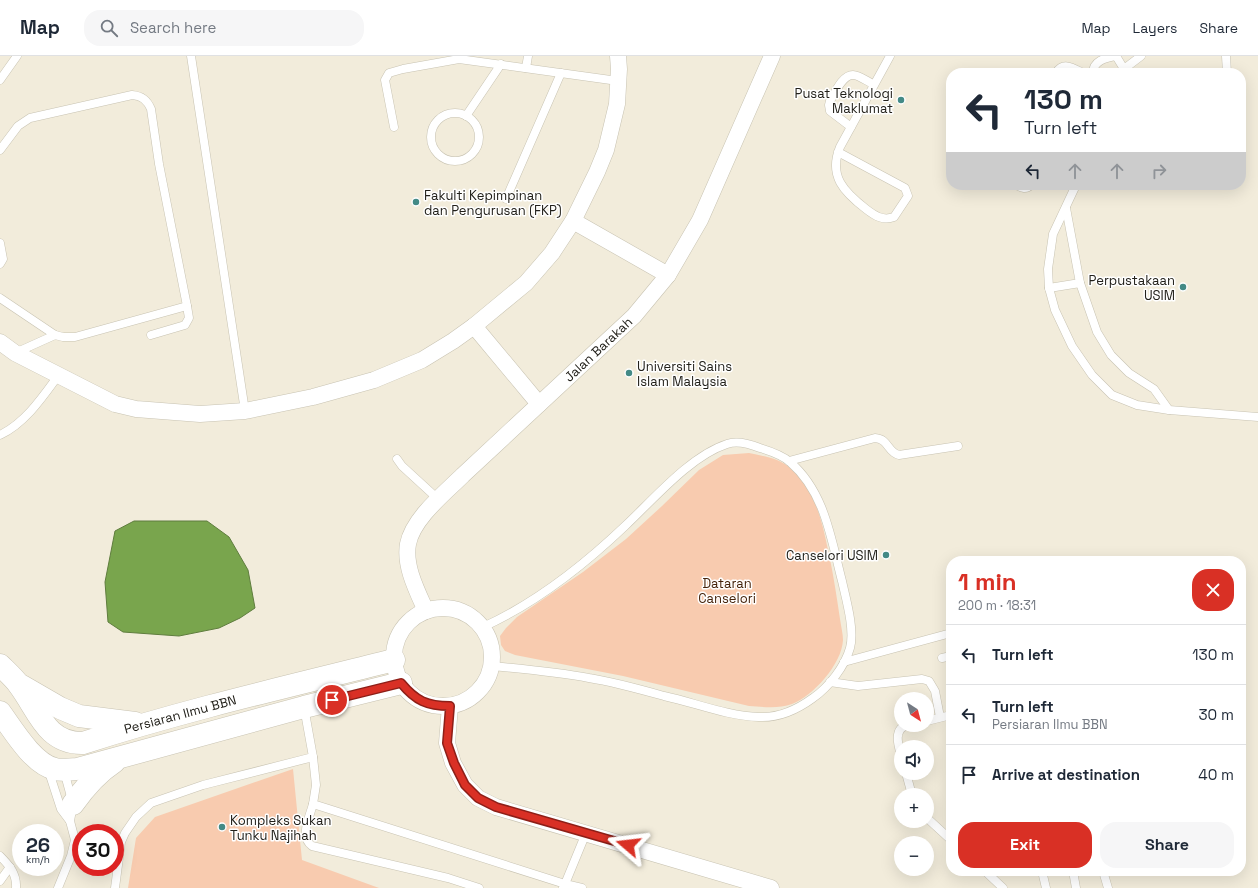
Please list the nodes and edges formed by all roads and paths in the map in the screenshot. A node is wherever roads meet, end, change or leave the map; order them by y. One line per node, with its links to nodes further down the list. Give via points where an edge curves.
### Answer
1 (17, 56): 19 (lane)
2 (191, 56): 46 (lane)
3 (528, 56): 11 (lane)
4 (618, 56): 20 (street)
5 (772, 56): 33 (street, Jalan Barakah, via 700,220)
6 (890, 56): 21 (lane)
7 (1115, 56): 14 (lane, via 1103,59); 15 (lane)
8 (1141, 56): 16 (lane)
9 (1226, 56): 17 (lane)
10 (501, 64): 11 (lane); 22 (lane); 24 (lane, via 459,59 389,73 385,83)
11 (526, 68): 18 (lane)
12 (1061, 68): 13 (lane)
13 (1073, 68)
14 (1094, 68)
15 (1122, 68)
16 (1128, 68)
17 (1227, 68)
18 (561, 73): 20 (lane); 28 (lane)
19 (0, 80)
20 (618, 81): 30 (street, via 615,113 606,150)
21 (873, 84): 23 (lane); 23 (lane, via 854,75 850,76 842,81 830,101 830,111)
22 (466, 116): 22 (lane, via 478,130 477,148 463,159 447,159 436,151 432,140 434,127 438,120 451,114)
23 (851, 126): 26 (lane)
24 (394, 127)
25 (0, 150): 37 (lane, via 18,126 30,118 132,95 144,98 151,109 159,164)
26 (838, 152): 26 (lane, via 905,188 908,196 894,218 880,218 843,188 836,167)
27 (1074, 190): 29 (lane)
28 (506, 199)
29 (1066, 208): 34 (lane); 35 (lane, via 1053,234 1048,269)
30 (573, 221): 33 (street); 38 (street, via 552,253 526,283)
31 (0, 243): 32 (lane, via 3,259)
32 (0, 264)
33 (668, 275): 44 (street, Jalan Barakah, via 634,316)
34 (1080, 282): 35 (lane); 45 (lane, via 1097,332 1111,355 1129,373 1154,389)
35 (1049, 288): 45 (lane, via 1055,310 1072,346 1097,380 1112,395 1137,405)
36 (0, 298): 39 (lane)
37 (187, 306): 39 (lane, via 74,337); 40 (lane, via 189,318 185,325)
38 (474, 326): 44 (street); 46 (street, via 422,360 374,380 313,397)
39 (56, 334): 42 (lane)
40 (151, 335)
41 (0, 342): 42 (street)
42 (15, 353): 43 (street)
43 (58, 376): 46 (street, via 115,404 136,409 200,414); 48 (lane, via 34,408)
44 (539, 404): 52 (street, Jalan Barakah)
45 (1169, 410): 47 (lane)
46 (245, 411)
47 (1258, 417)
48 (0, 436)
49 (958, 446): 51 (lane, via 899,455 881,438 875,438)
50 (397, 459): 52 (lane)
51 (789, 461): 54 (lane, via 769,450 748,444 728,443 703,456 677,476 583,564 528,603); 59 (lane, via 803,475 826,517 852,634 851,647)
52 (438, 499): 53 (street, Jalan Barakah, via 414,528 408,544 408,560 415,586)
53 (426, 611): 54 (street, via 442,608 457,610 472,616); 58 (street, via 413,618 402,630 396,644)
54 (483, 627): 61 (street, via 490,639 493,652)
55 (946, 633): 59 (lane)
56 (946, 657): 57 (lane)
57 (942, 658)
58 (394, 660): 63 (street); 71 (street, Persiaran Ilmu BBN)
59 (844, 662): 62 (lane)
60 (0, 665): 64 (street, Persiaran Ilmu BBN)
61 (492, 666): 62 (lane, via 591,678 730,713 761,717 796,709 815,697); 65 (street, via 487,681 477,693 465,702)
62 (830, 682): 69 (lane, via 858,686 922,679 929,681 933,686)
63 (401, 683): 65 (street, via 410,694 422,702); 66 (street, Persiaran Ilmu BBN)
64 (19, 685): 71 (street, via 79,716); 71 (street, Persiaran Ilmu BBN, via 45,725 62,740 83,742)
65 (450, 706): 78 (street, via 447,743 465,785 478,798 496,807)
66 (304, 707): 72 (street, Persiaran Ilmu BBN); 73 (lane)
67 (0, 712): 74 (street, via 16,741 39,761)
68 (946, 716): 69 (lane)
69 (940, 718): 70 (lane)
70 (934, 719)
71 (142, 724)
72 (145, 750): 74 (street, Persiaran Ilmu BBN, via 77,769); 76 (street, via 117,760 103,769 84,788)
73 (313, 757): 75 (lane, via 316,785); 90 (lane, via 203,785 151,804 136,817 125,832 121,842)
74 (55, 768): 76 (lane); 76 (lane)
75 (313, 804): 87 (lane); 91 (lane, via 305,832 307,841 312,846 448,878)
76 (68, 811): 89 (lane, via 75,840)
77 (934, 824): 79 (lane)
78 (586, 833): 87 (lane); 93 (street)
79 (946, 835)
80 (0, 856): 81 (lane)
81 (10, 866): 86 (lane); 88 (lane)
82 (991, 876): 94 (lane)
83 (1043, 876): 95 (lane)
84 (1074, 876): 96 (lane)
85 (1104, 876): 97 (lane)
86 (0, 881)
87 (564, 886): 92 (lane)
88 (16, 888)
89 (58, 888)
90 (115, 888)
91 (479, 888)
92 (582, 888)
93 (771, 888)
94 (1004, 888)
95 (1046, 888)
96 (1076, 888)
97 (1108, 888)

